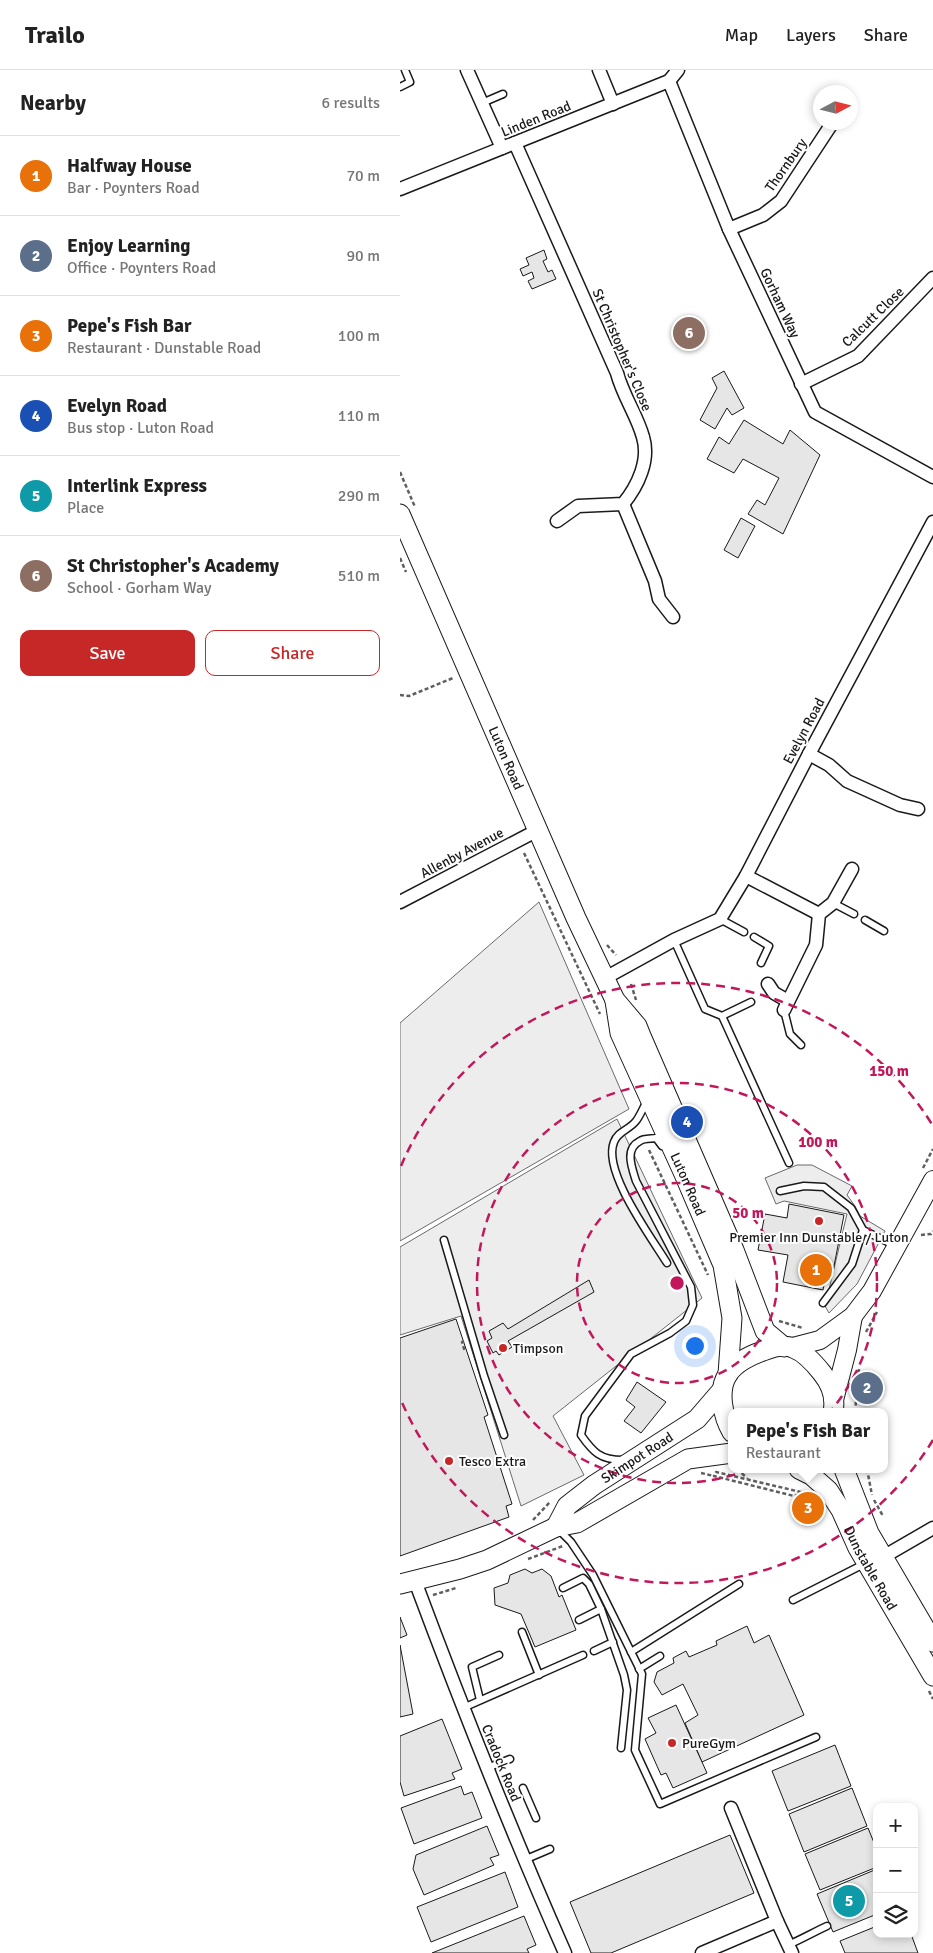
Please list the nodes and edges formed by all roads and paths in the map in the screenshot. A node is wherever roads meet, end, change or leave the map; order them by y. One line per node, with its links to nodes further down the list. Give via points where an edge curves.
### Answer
1 (405, 70): 6 (lane, via 410,82)
2 (467, 70): 8 (street)
3 (599, 70): 9 (street)
4 (678, 70): 5 (street, Linden Road)
5 (669, 81): 9 (street, Linden Road); 14 (street, Gorham Way)
6 (400, 87)
7 (503, 94): 8 (lane)
8 (482, 103): 12 (street)
9 (613, 104): 11 (street, Linden Road)
10 (828, 130): 14 (street, Thornbury, via 781,201 763,215)
11 (515, 144): 12 (street, Linden Road); 18 (street, St Christopher's Close, via 643,437 646,460)
12 (502, 148): 13 (street, Linden Road)
13 (400, 190)
14 (729, 230): 16 (street, Gorham Way)
15 (933, 278): 16 (street, Calcutt Close, via 858,356)
16 (801, 384): 17 (street, Gorham Way, via 815,412)
17 (933, 477)
18 (623, 504): 20 (street, via 578,506); 22 (street, via 655,581 659,599)
19 (400, 514): 27 (main road, Luton Road)
20 (557, 521)
21 (933, 522): 25 (street, Evelyn Road)
22 (673, 617)
23 (453, 678): 24 (path, via 409,696)
24 (400, 695)
25 (809, 754): 26 (street, via 829,765 847,781 900,805); 30 (street, Evelyn Road)
26 (918, 809)
27 (538, 830): 31 (street, Allenby Avenue); 42 (main road, Luton Road)
28 (524, 853): 50 (path)
29 (852, 869): 32 (street)
30 (746, 876): 33 (street); 35 (street, Evelyn Road)
31 (400, 902)
32 (833, 903): 33 (street); 34 (lane)
33 (819, 914): 48 (street, via 816,945)
34 (854, 914)
35 (720, 919): 38 (lane); 40 (street)
36 (865, 920): 37 (lane)
37 (884, 931)
38 (744, 932)
39 (754, 938): 41 (lane, via 769,946)
40 (674, 940): 42 (street); 49 (lane, via 705,1009)
41 (761, 963)
42 (605, 978): 45 (main road, Luton Road)
43 (631, 984): 46 (path)
44 (768, 984): 48 (street)
45 (615, 1000): 52 (main road, Luton Road, via 620,1033); 69 (main road, Luton Road, via 639,1031 734,1250 765,1331)
46 (636, 1000)
47 (751, 1002): 49 (lane)
48 (786, 1005): 51 (lane, via 790,1034)
49 (722, 1016): 53 (lane)
50 (604, 1022)
51 (801, 1045)
52 (649, 1097): 54 (main road, Luton Road); 62 (lane, via 635,1122 619,1133 613,1143 613,1160 619,1183)
53 (789, 1163)
54 (684, 1174): 71 (main road, Luton Road, via 723,1265 732,1318); 77 (lane, via 656,1138 640,1141 632,1149 630,1163 636,1181 691,1287 693,1305 686,1321 631,1354 585,1416 581,1435 594,1453 612,1460)
55 (933, 1180): 61 (street)
56 (780, 1190): 57 (lane, via 824,1187 851,1208)
57 (863, 1230): 61 (lane); 63 (lane, via 852,1264)
58 (933, 1231): 59 (path)
59 (916, 1236)
60 (444, 1240): 75 (lane)
61 (897, 1247): 65 (street, via 872,1291)
62 (667, 1263)
63 (823, 1303)
64 (880, 1305): 68 (path)
65 (853, 1316): 69 (street, via 820,1340); 72 (street)
66 (777, 1321): 67 (path)
67 (810, 1330)
68 (862, 1340)
69 (788, 1347): 71 (main road, Skimpot Road, via 771,1349 742,1361); 72 (main road, Luton Road, via 811,1361 822,1373 830,1384)
70 (860, 1367): 73 (path)
71 (725, 1382): 74 (main road, Luton Road, via 723,1409); 77 (main road, Skimpot Road, via 697,1419)
72 (834, 1408)
73 (855, 1408)
74 (728, 1422)
75 (504, 1435)
76 (725, 1453): 90 (main road, Skimpot Road, via 688,1459 577,1523)
77 (635, 1460): 90 (main road, Skimpot Road, via 567,1506)
78 (741, 1473): 84 (path)
79 (807, 1473): 92 (main road, Dunstable Road, via 828,1490 842,1510 858,1548)
80 (846, 1473): 92 (main road, Dunstable Road, via 869,1533)
81 (868, 1473): 88 (path, via 873,1497)
82 (704, 1474): 83 (path)
83 (714, 1476): 84 (path, via 716,1472); 85 (path, via 794,1496)
84 (748, 1479): 85 (path)
85 (805, 1493): 86 (path)
86 (810, 1495)
87 (554, 1498): 89 (path)
88 (883, 1516)
89 (531, 1522)
90 (556, 1527): 93 (main road, Skimpot Road, via 486,1560); 103 (lane, via 594,1575)
91 (933, 1528): 92 (street)
92 (875, 1560): 96 (lane); 101 (main road, Dunstable Road); 109 (main road, Dunstable Road)
93 (408, 1583): 112 (street, Cradock Road)
94 (738, 1584): 103 (lane)
95 (563, 1588): 97 (lane, via 583,1578)
96 (793, 1600)
97 (601, 1609): 98 (lane); 100 (lane)
98 (579, 1620)
99 (522, 1632): 108 (lane)
100 (613, 1642): 102 (lane); 114 (lane, via 627,1690)
101 (933, 1642)
102 (594, 1650)
103 (631, 1652): 107 (lane)
104 (499, 1655): 111 (lane, via 472,1667)
105 (583, 1655): 108 (lane)
106 (660, 1656): 107 (lane)
107 (639, 1669): 113 (lane, via 642,1674 635,1750 660,1804)
108 (539, 1675): 111 (lane)
109 (931, 1683): 110 (path)
110 (933, 1698)
111 (480, 1700): 112 (lane)
112 (463, 1708): 116 (street, Cradock Road)
113 (816, 1737)
114 (621, 1748)
115 (510, 1759): 116 (lane)
116 (486, 1768): 121 (street, Cradock Road)
117 (523, 1788): 119 (lane)
118 (731, 1808): 122 (street)
119 (536, 1818)
120 (550, 1849): 121 (lane)
121 (524, 1860): 125 (street, Cradock Road)
122 (777, 1921): 124 (street); 126 (street)
123 (827, 1926): 124 (lane)
124 (790, 1949)
125 (565, 1953)
126 (702, 1953)

